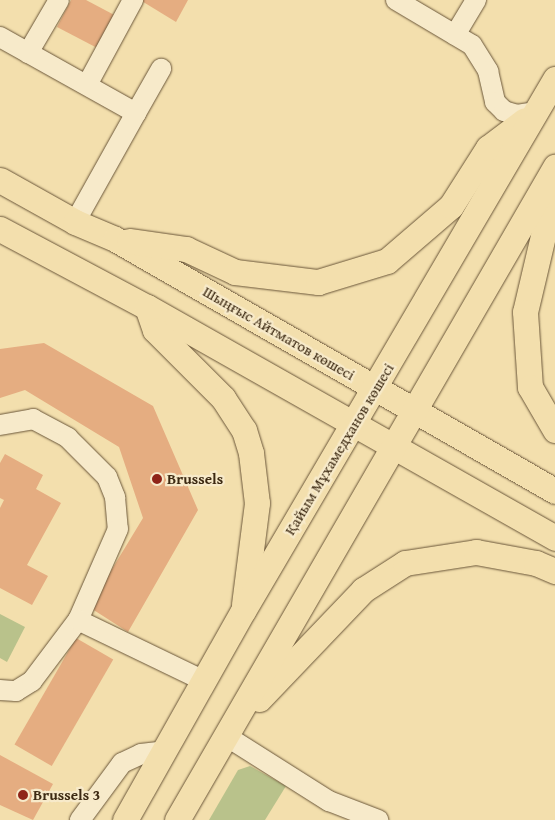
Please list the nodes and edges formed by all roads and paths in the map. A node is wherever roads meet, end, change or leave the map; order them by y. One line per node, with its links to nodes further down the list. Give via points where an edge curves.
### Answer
1 (59, 0): 7 (street)
2 (132, 0): 10 (street)
3 (396, 0): 5 (street)
4 (476, 0): 5 (street)
5 (455, 35): 11 (street, via 472,45 488,70 495,102 504,111 517,115)
6 (0, 37): 7 (street)
7 (28, 53): 10 (street)
8 (161, 69): 12 (street)
9 (555, 79): 11 (main road, Қайым Мұхамедханов көшесі)
10 (87, 85): 12 (street)
11 (535, 112): 18 (main road, via 488,148 451,206 387,261 318,282 235,272 186,249); 20 (main road, Қайым Мұхамедханов көшесі)
12 (136, 113): 16 (street)
13 (555, 168): 21 (main road)
14 (0, 180): 16 (main road, Шыңғыс Айтматов көшесі)
15 (555, 184): 24 (main road, via 526,312 530,387)
16 (75, 222): 18 (main road, Шыңғыс Айтматов көшесі)
17 (0, 229): 19 (main road)
18 (115, 238): 20 (main road, Шыңғыс Айтматов көшесі)
19 (147, 307): 23 (main road); 29 (main road, via 155,330 223,398 244,430 251,453 257,503)
20 (375, 388): 21 (main road, Шыңғыс Айтматов көшесі); 23 (main road, Қайым Мұхамедханов көшесі)
21 (414, 410): 25 (main road); 26 (main road, Шыңғыс Айтматов көшесі)
22 (0, 425): 30 (street, via 32,419 68,438 107,478 115,497 118,530)
23 (353, 426): 25 (main road); 29 (main road, Қайым Мұхамедханов көшесі)
24 (555, 430)
25 (393, 448): 27 (main road); 33 (main road)
26 (555, 491)
27 (555, 538)
28 (555, 571): 33 (main road, via 536,563 476,552 405,564 363,590)
29 (243, 611): 31 (main road, Қайым Мұхамедханов көшесі)
30 (78, 620): 31 (street); 32 (street, via 32,681 16,691)
31 (204, 681): 34 (main road, Қайым Мұхамедханов көшесі)
32 (0, 690)
33 (226, 736): 35 (main road); 38 (street, via 329,801)
34 (165, 751): 36 (street, via 141,754 122,763); 37 (main road, Қайым Мұхамедханов көшесі)
35 (184, 813)
36 (80, 820)
37 (125, 820)
38 (378, 820)

